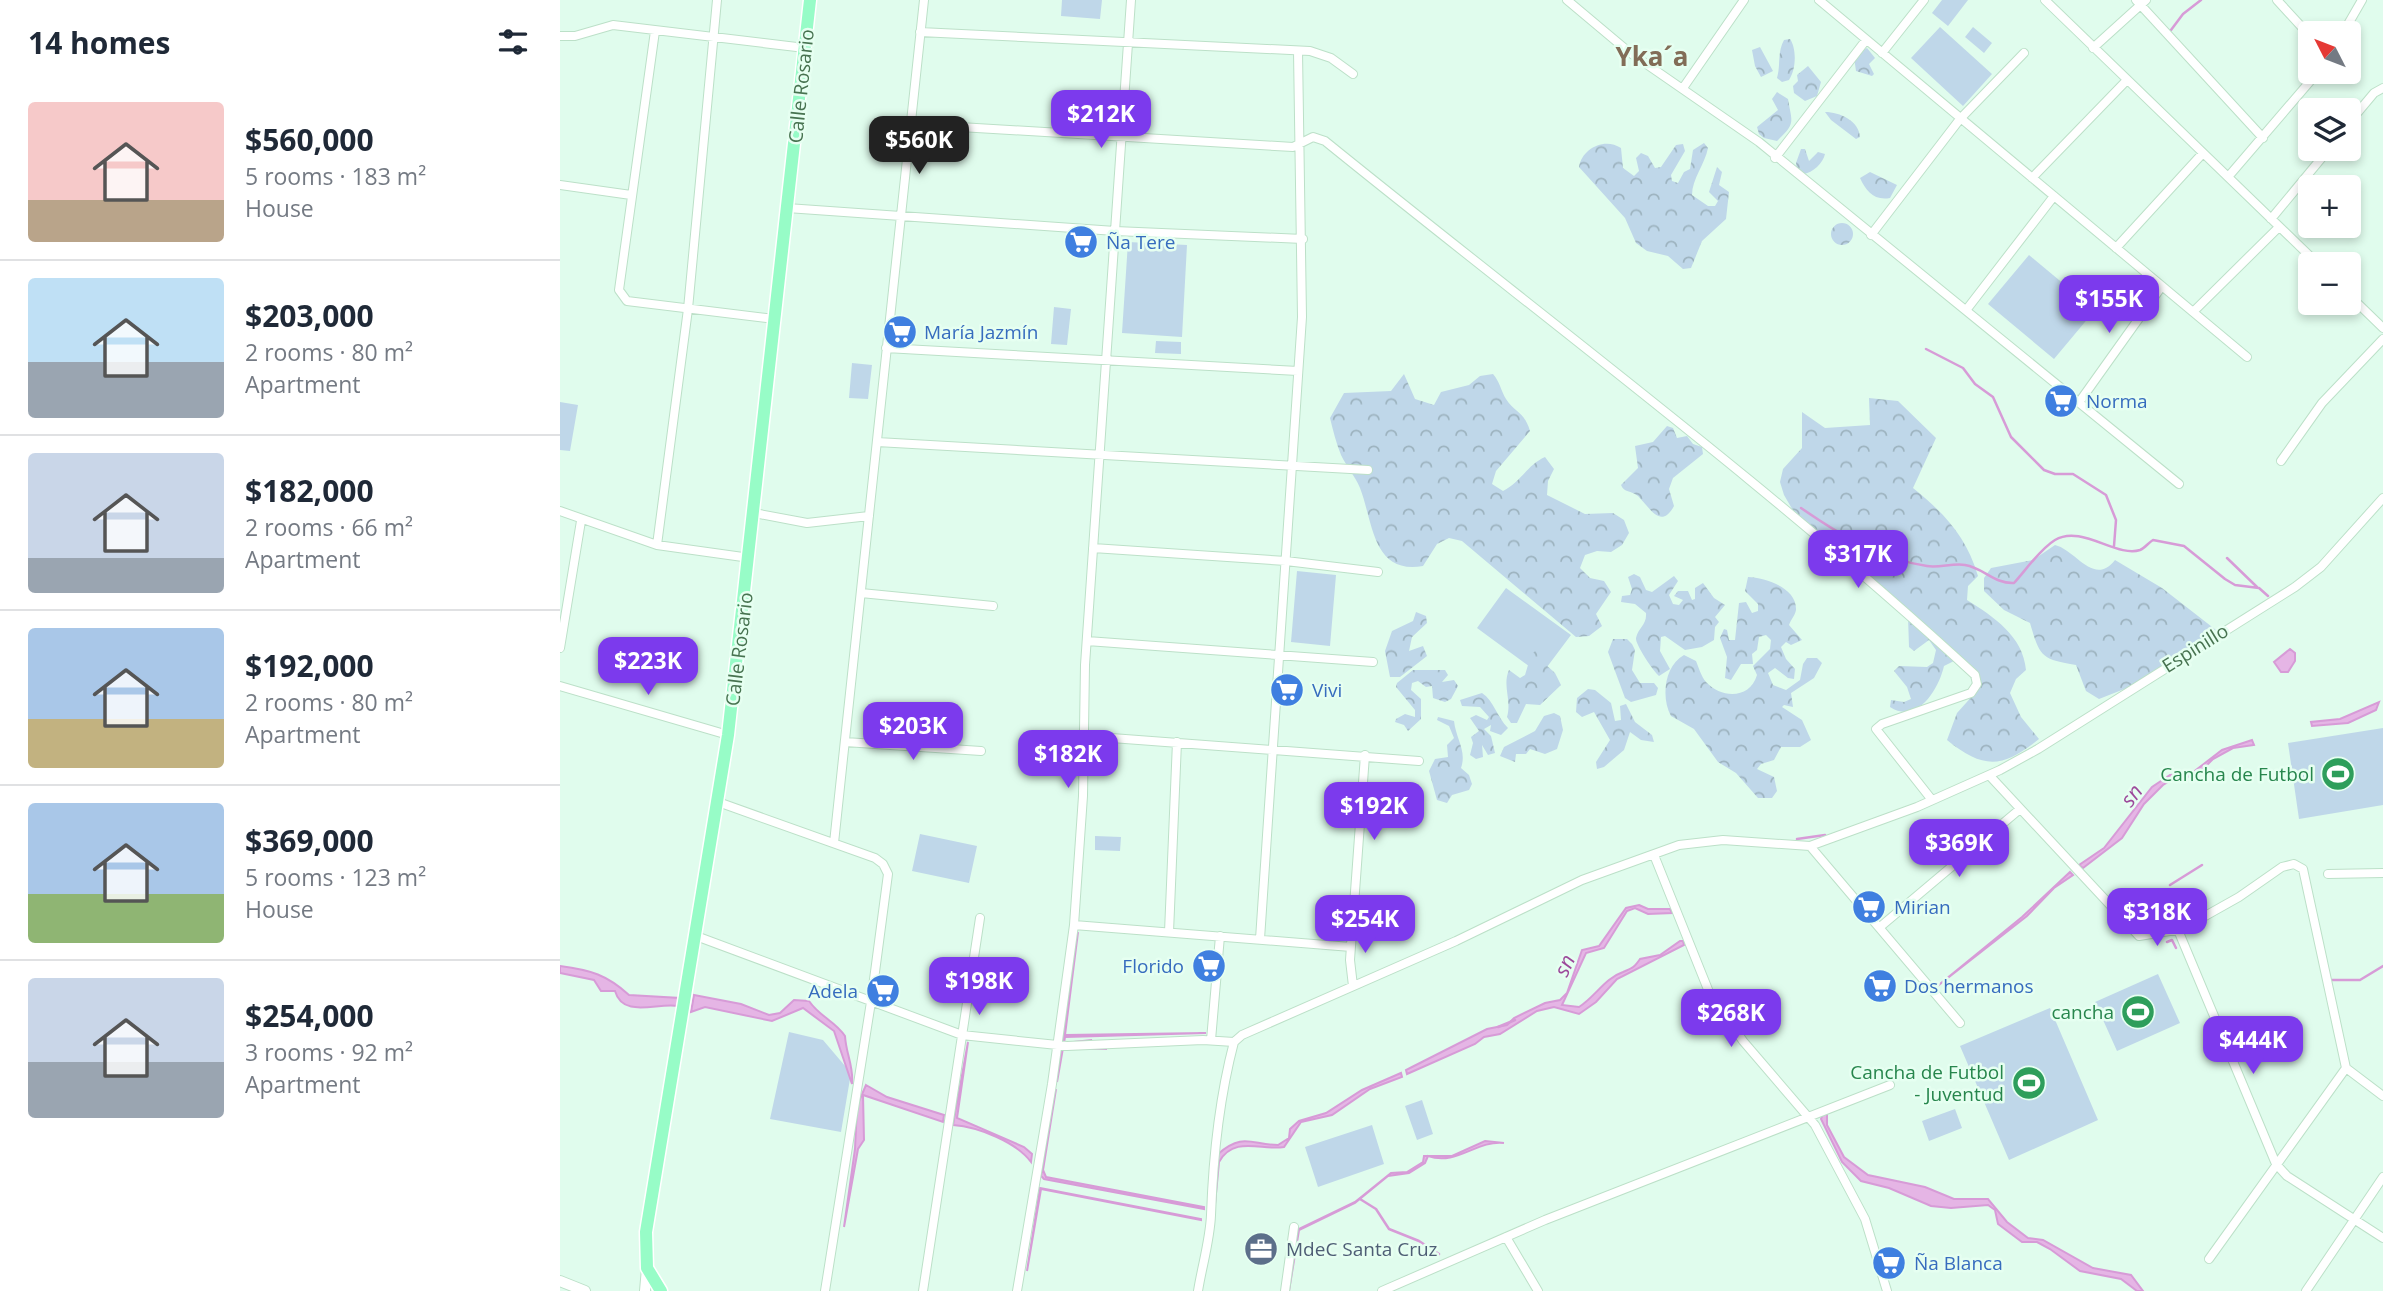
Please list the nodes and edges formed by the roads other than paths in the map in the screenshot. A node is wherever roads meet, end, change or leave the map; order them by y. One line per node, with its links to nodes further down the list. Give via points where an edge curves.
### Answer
1 (717, 0): 18 (street)
2 (810, 0): 21 (main road, Calle Rosario)
3 (923, 0): 16 (street)
4 (1130, 0): 20 (street)
5 (1567, 0): 29 (street, via 1629,52)
6 (1744, 0): 29 (street)
7 (1819, 0): 19 (street)
8 (1924, 0): 24 (street)
9 (2045, 0): 22 (street)
10 (2277, 0): 14 (street)
11 (2362, 0): 13 (street)
12 (2141, 2): 22 (street); 35 (street)
13 (2350, 21)
14 (2298, 23)
15 (655, 31): 17 (street, via 604,26); 18 (street); 43 (street)
16 (920, 32): 20 (street); 33 (street)
17 (560, 36)
18 (713, 38): 21 (street); 56 (street)
19 (1866, 40): 24 (street); 38 (street)
20 (1128, 42): 23 (street); 34 (street)
21 (805, 48): 45 (main road, Calle Rosario)
22 (2093, 48): 27 (street)
23 (1298, 51): 26 (street, via 1323,54); 36 (street)
24 (1882, 53): 32 (street)
25 (2024, 53): 32 (street)
26 (1353, 74)
27 (2127, 80): 37 (street); 41 (street)
28 (2308, 84): 35 (street)
29 (1683, 88): 38 (street, via 1729,118)
30 (2383, 88): 31 (street)
31 (2361, 108)
32 (1960, 119): 41 (street); 50 (street)
33 (910, 124): 34 (street); 46 (street)
34 (1121, 137): 36 (street); 49 (street)
35 (2263, 138): 40 (street)
36 (1301, 145): 51 (street); 99 (street, via 1314,138 1325,141 1891,597 1975,675 1977,684 1971,693 1876,729)
37 (2203, 153): 40 (street); 52 (street)
38 (1775, 158): 50 (street)
39 (2319, 161): 47 (street)
40 (2228, 177): 47 (street)
41 (2032, 178): 44 (street)
42 (560, 185): 43 (street)
43 (631, 195): 56 (street, via 621,297)
44 (2054, 196): 52 (street); 57 (street)
45 (788, 208): 46 (street); 59 (main road, Calle Rosario)
46 (901, 217): 49 (street); 62 (street)
47 (2271, 219): 48 (street)
48 (2279, 227): 53 (street); 58 (street)
49 (1115, 230): 51 (street); 64 (street)
50 (1871, 236): 57 (street)
51 (1303, 240): 65 (street)
52 (2116, 248): 54 (street)
53 (2305, 252)
54 (2162, 286): 58 (street); 66 (street)
55 (2361, 307): 60 (street)
56 (688, 309): 59 (street); 78 (street)
57 (1968, 309): 66 (street)
58 (2193, 312): 63 (street)
59 (775, 319): 75 (main road, Calle Rosario)
60 (2383, 328)
61 (2383, 339): 69 (street, via 2322,403)
62 (887, 348): 64 (street); 67 (street)
63 (2247, 357)
64 (1106, 360): 65 (street); 68 (street)
65 (1298, 371): 70 (street)
66 (2080, 401): 72 (street)
67 (877, 442): 68 (street); 76 (street)
68 (1099, 455): 70 (street); 79 (street)
69 (2281, 461)
70 (1292, 467): 71 (street); 81 (street)
71 (1368, 470)
72 (2179, 484)
73 (2383, 498): 98 (street, Espinillo, via 2321,567 2295,587)
74 (560, 512): 77 (street)
75 (754, 513): 76 (street, via 807,523); 80 (main road, Calle Rosario)
76 (869, 516): 83 (street)
77 (581, 521): 78 (street); 86 (street)
78 (657, 545): 80 (street)
79 (1093, 548): 81 (street); 85 (street)
80 (750, 558): 90 (main road, Calle Rosario)
81 (1286, 561): 82 (street); 87 (street)
82 (1378, 572)
83 (861, 593): 84 (street); 92 (street)
84 (993, 606)
85 (1087, 641): 87 (street); 91 (street)
86 (560, 648)
87 (1279, 656): 88 (street); 94 (street)
88 (1373, 662)
89 (560, 686): 90 (street)
90 (728, 735): 100 (main road, Calle Rosario)
91 (1085, 736): 93 (street); 108 (street)
92 (845, 742): 95 (street); 102 (street)
93 (1177, 742): 94 (street); 111 (street)
94 (1273, 748): 96 (street); 114 (street)
95 (981, 751)
96 (1365, 755): 97 (street); 115 (street)
97 (1419, 761)
98 (1989, 775): 99 (street, Espinillo); 101 (street)
99 (1933, 800): 103 (street, Espinillo)
100 (718, 802): 102 (street); 112 (main road, Calle Rosario)
101 (2020, 809): 109 (street); 110 (street, via 2135,934)
102 (834, 843): 117 (street, via 875,858 887,869)
103 (1810, 846): 104 (street, via 1705,840); 109 (street)
104 (1654, 855): 116 (street, via 1582,880); 126 (street, via 1718,1007)
105 (2383, 873): 106 (street)
106 (2328, 874)
107 (980, 918): 119 (street)
108 (1074, 925): 111 (street); 122 (street)
109 (1880, 927): 118 (street)
110 (2178, 930): 123 (street, via 2283,867 2294,864 2303,869); 127 (street)
111 (1169, 932): 113 (street)
112 (696, 936): 117 (street); 134 (main road, Calle Rosario, via 646,1232)
113 (1220, 936): 114 (street); 120 (street)
114 (1260, 939): 115 (street)
115 (1351, 947): 116 (street)
116 (1353, 986): 121 (street, via 1242,1034)
117 (871, 1002): 119 (street); 139 (street)
118 (1960, 1023)
119 (962, 1035): 122 (street); 140 (street)
120 (1211, 1040): 121 (street); 122 (street)
121 (1234, 1042): 142 (street, via 1216,1137 1211,1217)
122 (1058, 1045): 141 (street)
123 (2343, 1071): 125 (street); 127 (street)
124 (1890, 1085): 126 (street)
125 (2383, 1096)
126 (1812, 1116): 131 (street); 146 (street, via 1865,1219)
127 (2276, 1164): 129 (street, via 2287,1177); 133 (street)
128 (2383, 1177): 129 (street)
129 (2354, 1220): 132 (street); 147 (street)
130 (1294, 1227): 143 (street)
131 (1506, 1237): 144 (street); 145 (street)
132 (2383, 1238)
133 (2209, 1259)
134 (647, 1268): 137 (street); 138 (main road, Calle Rosario)
135 (560, 1281): 136 (street)
136 (585, 1291)
137 (645, 1291)
138 (661, 1291)
139 (825, 1291)
140 (923, 1291)
141 (1017, 1291)
142 (1198, 1291)
143 (1285, 1291)
144 (1384, 1291)
145 (1538, 1291)
146 (1887, 1291)
147 (2306, 1291)

